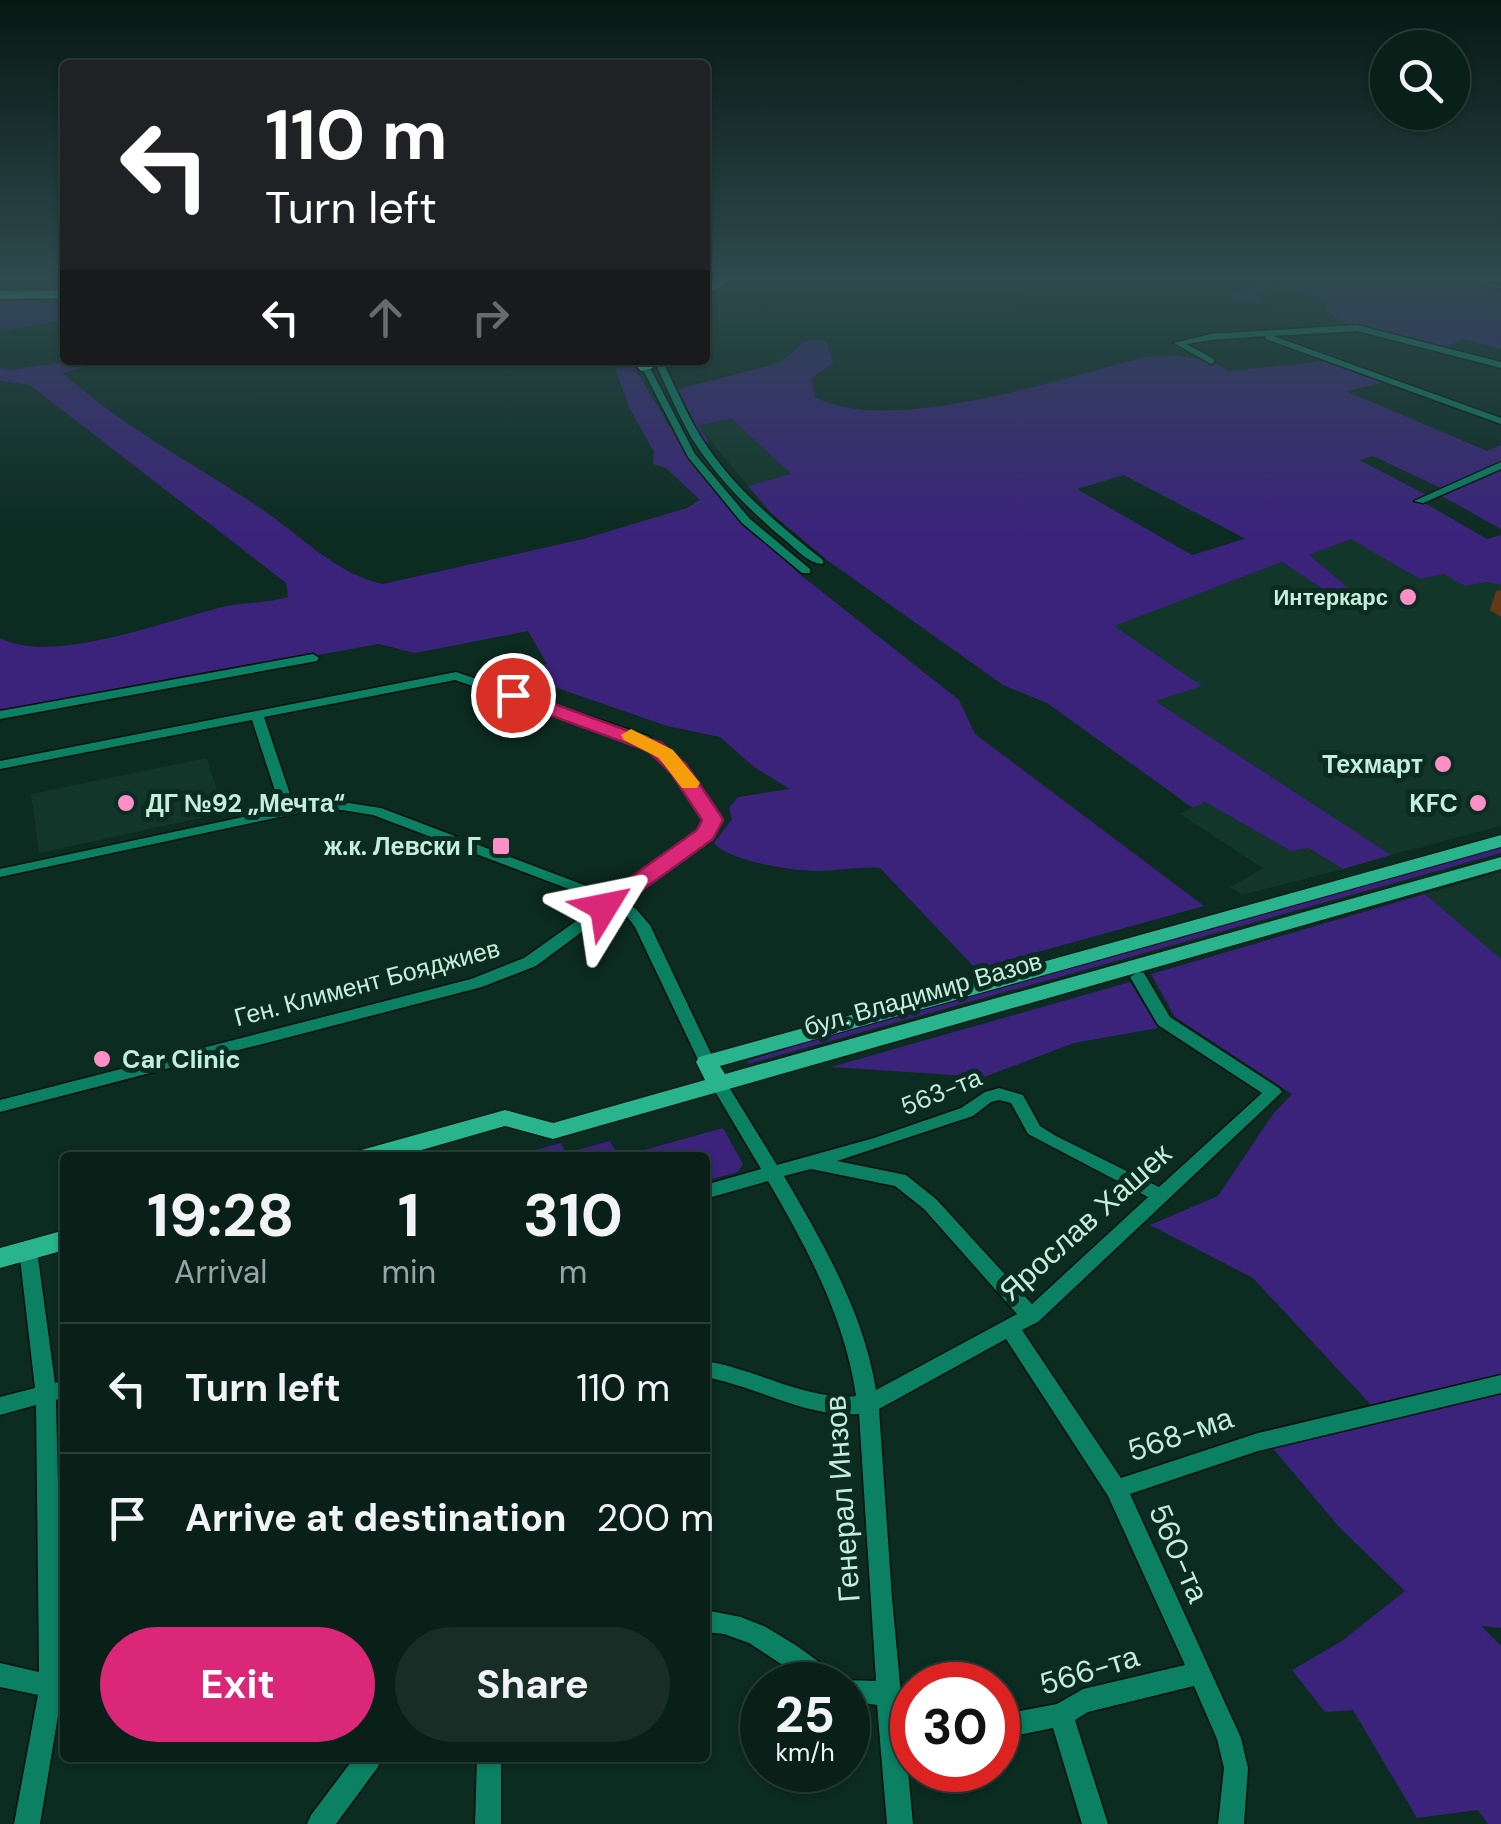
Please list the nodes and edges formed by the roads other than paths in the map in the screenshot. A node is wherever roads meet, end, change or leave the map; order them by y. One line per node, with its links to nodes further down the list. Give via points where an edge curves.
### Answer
1 (1344, 364): 4 (street)
2 (647, 365): 8 (street, via 691,455 746,521)
3 (648, 365): 7 (street, via 715,464)
4 (1501, 420)
5 (1501, 465): 6 (street)
6 (1419, 502)
7 (819, 562)
8 (806, 571)
9 (313, 658): 10 (street)
10 (0, 715)
11 (257, 715): 12 (street, Ген. Климент Бояджиев); 13 (street); 17 (street, Ген. Климент Бояджиев, via 456,676 643,740 672,760 712,820 706,834)
12 (0, 765)
13 (289, 811): 16 (street); 17 (street, via 376,811)
14 (1501, 841): 19 (main road, бул. Владимир Вазов)
15 (1501, 863): 19 (main road, бул. Владимир Вазов)
16 (0, 873)
17 (613, 901): 19 (street, Генерал Инзов, via 638,919); 20 (street, Ген. Климент Бояджиев, via 530,962 476,983)
18 (1138, 976): 25 (street, Ярослав Хашек, via 1164,1021 1273,1092)
19 (713, 1072): 21 (main road, бул. Владимир Вазов, via 553,1131 505,1118); 23 (street, Генерал Инзов)
20 (0, 1106)
21 (383, 1152)
22 (813, 1163): 23 (street, 563-та); 25 (street, 563-та, via 968,1112 999,1094 1016,1100 1034,1130); 29 (street, via 900,1180)
23 (774, 1174): 24 (street, 563-та); 34 (street, Генерал Инзов, via 848,1324)
24 (710, 1191)
25 (1159, 1195): 29 (street, Ярослав Хашек)
26 (60, 1241): 27 (main road)
27 (28, 1250): 28 (main road); 33 (street)
28 (0, 1258)
29 (1031, 1316): 30 (street, Ярослав Хашек)
30 (1010, 1329): 34 (street, Ярослав Хашек); 36 (street, 560-та)
31 (710, 1370): 34 (street, via 755,1378 815,1402)
32 (1501, 1384): 36 (street, 568-ма, via 1264,1438)
33 (56, 1391): 35 (street); 42 (street)
34 (869, 1404): 43 (street, Генерал Инзов)
35 (0, 1406)
36 (1116, 1489): 39 (street, 560-та)
37 (710, 1621): 38 (street, via 736,1624)
38 (799, 1662)
39 (1199, 1673): 45 (street, 566-та, via 1083,1701); 55 (street, 560-та, via 1236,1768)
40 (0, 1676): 42 (street)
41 (870, 1692): 43 (street)
42 (55, 1694): 50 (street)
43 (887, 1694): 44 (street, Генерал Инзов)
44 (890, 1704)
45 (1061, 1714): 46 (street, 566-та); 54 (street)
46 (1020, 1723)
47 (366, 1762): 51 (street)
48 (490, 1762): 52 (street)
49 (901, 1792): 53 (street, Генерал Инзов)
50 (27, 1824)
51 (320, 1824)
52 (488, 1824)
53 (900, 1824)
54 (1095, 1824)
55 (1231, 1824)

